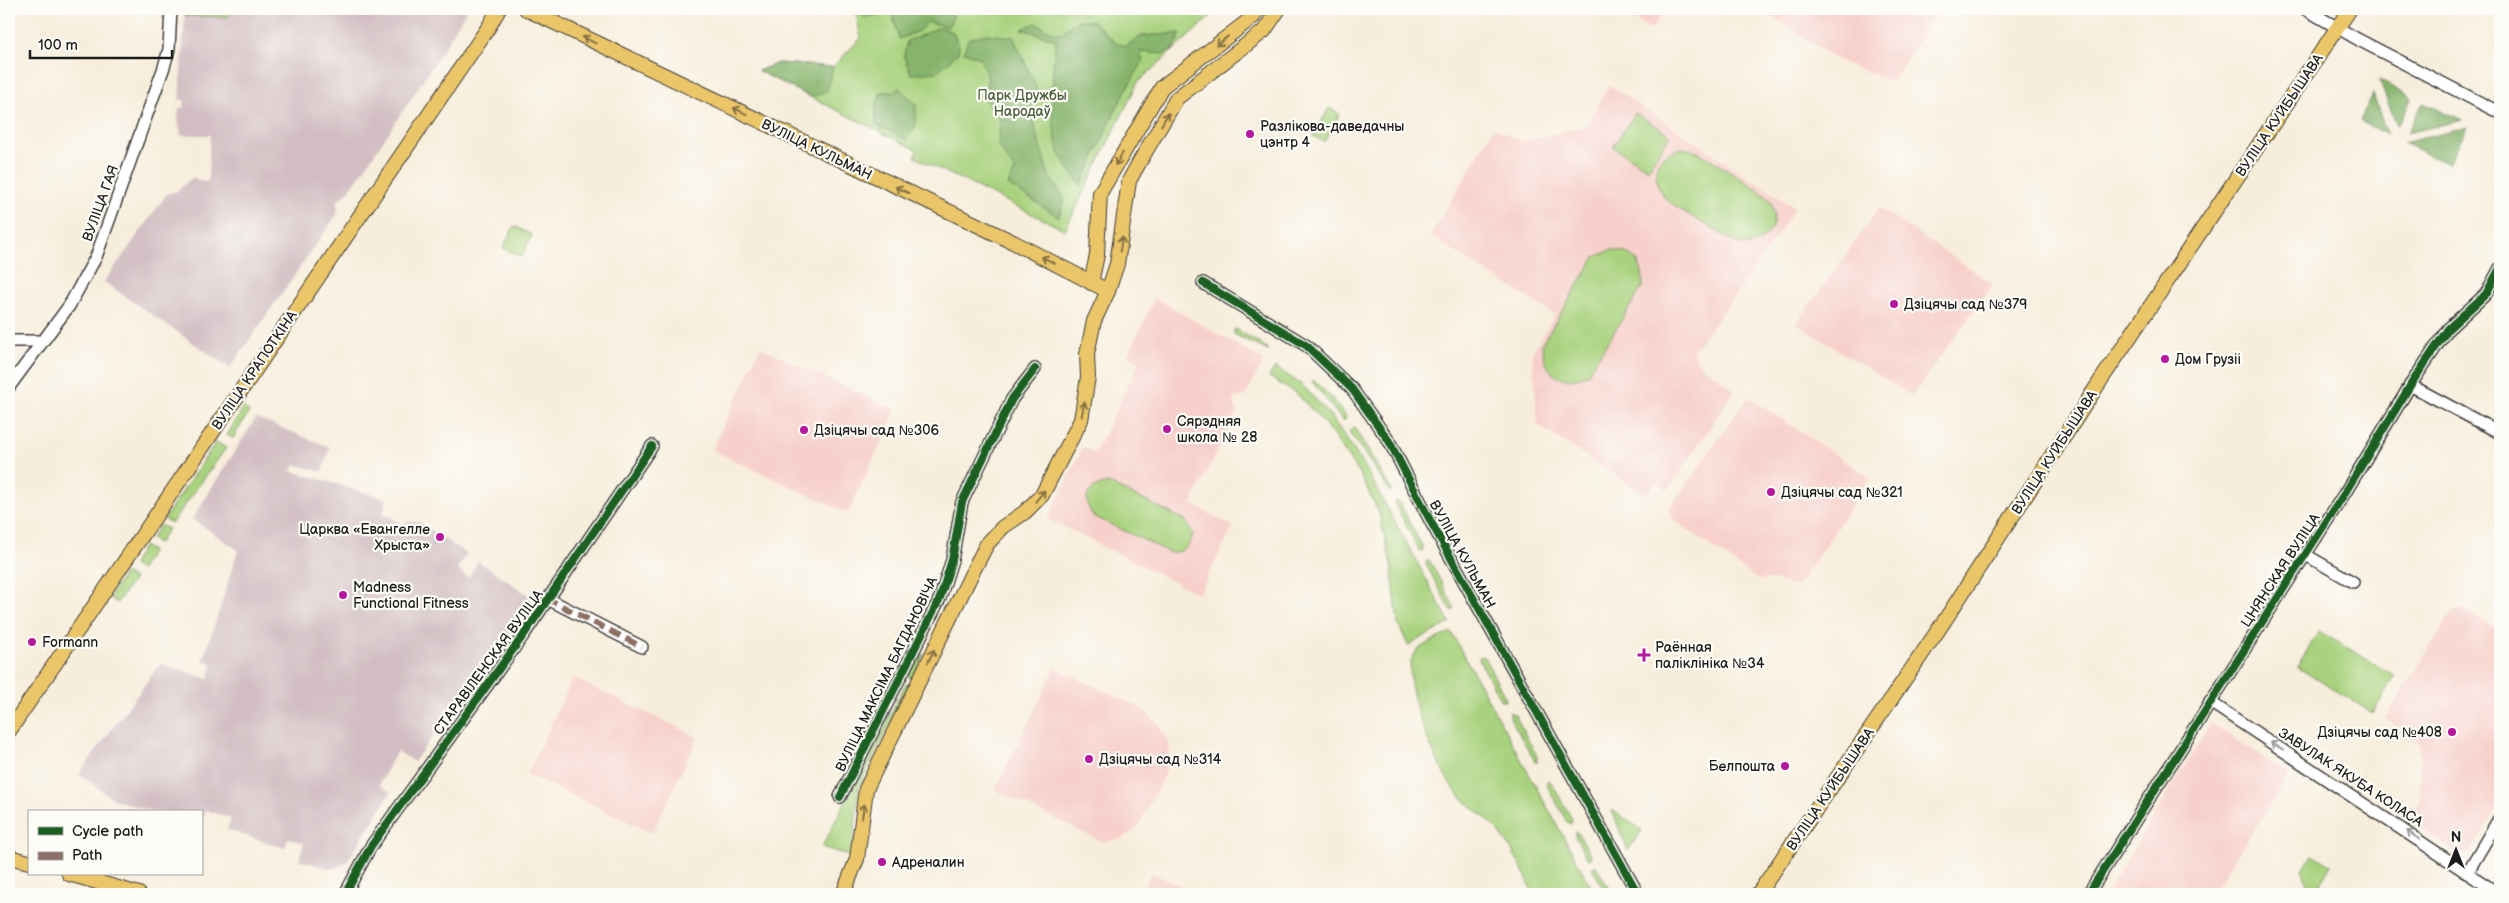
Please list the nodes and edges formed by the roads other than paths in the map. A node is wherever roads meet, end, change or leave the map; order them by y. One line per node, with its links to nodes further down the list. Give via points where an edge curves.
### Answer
1 (172, 9): 15 (street, ВУЛІЦА ГАЯ, via 164,67 96,257 82,286)
2 (499, 9): 26 (main road, ВУЛІЦА КРАПОТКІНА)
3 (526, 9): 11 (main road, ВУЛІЦА КУЛЬМАН, one-way to 3, via 1013,242)
4 (1258, 9): 11 (main road, one-way to 11, via 1253,17 1162,87 1157,95 1100,193)
5 (1279, 9): 13 (main road, one-way to 5, via 1117,264 1129,181 1177,98 1264,31)
6 (2305, 9): 8 (street)
7 (2350, 9): 8 (main road, ВУЛІЦА КУЙБЫШАВА)
8 (2338, 27): 9 (street); 38 (main road, ВУЛІЦА КУЙБЫШАВА, via 1939,629)
9 (2500, 113)
10 (2500, 268): 17 (street, ЦНЯНСКАЯ ВУЛІЦА, via 2486,294 2448,329)
11 (1091, 283): 13 (main road, ВУЛІЦА КУЛЬМАН)
12 (1203, 283): 37 (street, ВУЛІЦА КУЛЬМАН, via 1307,346 1352,389 1389,441)
13 (1108, 291): 36 (main road, one-way to 13, via 857,859 866,789 973,571 987,544 1042,495 1081,420 1091,334)
14 (9, 341): 15 (street)
15 (41, 341): 18 (street, ВУЛІЦА ГАЯ)
16 (1035, 369): 27 (street, ВУЛІЦА МАКСІМА БАГДАНОВІЧА, via 1012,399 962,502 946,582)
17 (2410, 385): 19 (street); 21 (street, ЦНЯНСКАЯ ВУЛІЦА)
18 (9, 387)
19 (2500, 433)
20 (652, 446): 23 (street, СТАРАВІЛЕНСКАЯ ВУЛІЦА)
21 (2304, 554): 22 (street); 25 (street, ЦНЯНСКАЯ ВУЛІЦА)
22 (2353, 582)
23 (548, 599): 24 (street); 35 (street, СТАРАВІЛЕНСКАЯ ВУЛІЦА, via 371,846)
24 (642, 647)
25 (2210, 702): 31 (street, ЗАВУЛАК ЯКУБА КОЛАСА, one-way to 25); 39 (street, ЦНЯНСКАЯ ВУЛІЦА)
26 (9, 731)
27 (840, 798)
28 (2500, 817): 31 (street)
29 (9, 856): 30 (main road)
30 (28, 862)
31 (2467, 873): 33 (street, ЗАВУЛАК ЯКУБА КОЛАСА)
32 (76, 876): 34 (main road)
33 (2482, 890): 40 (street, ЗАВУЛАК ЯКУБА КОЛАСА)
34 (139, 894)
35 (345, 894)
36 (843, 894)
37 (1638, 894)
38 (1758, 894)
39 (2088, 894)
40 (2499, 894)

